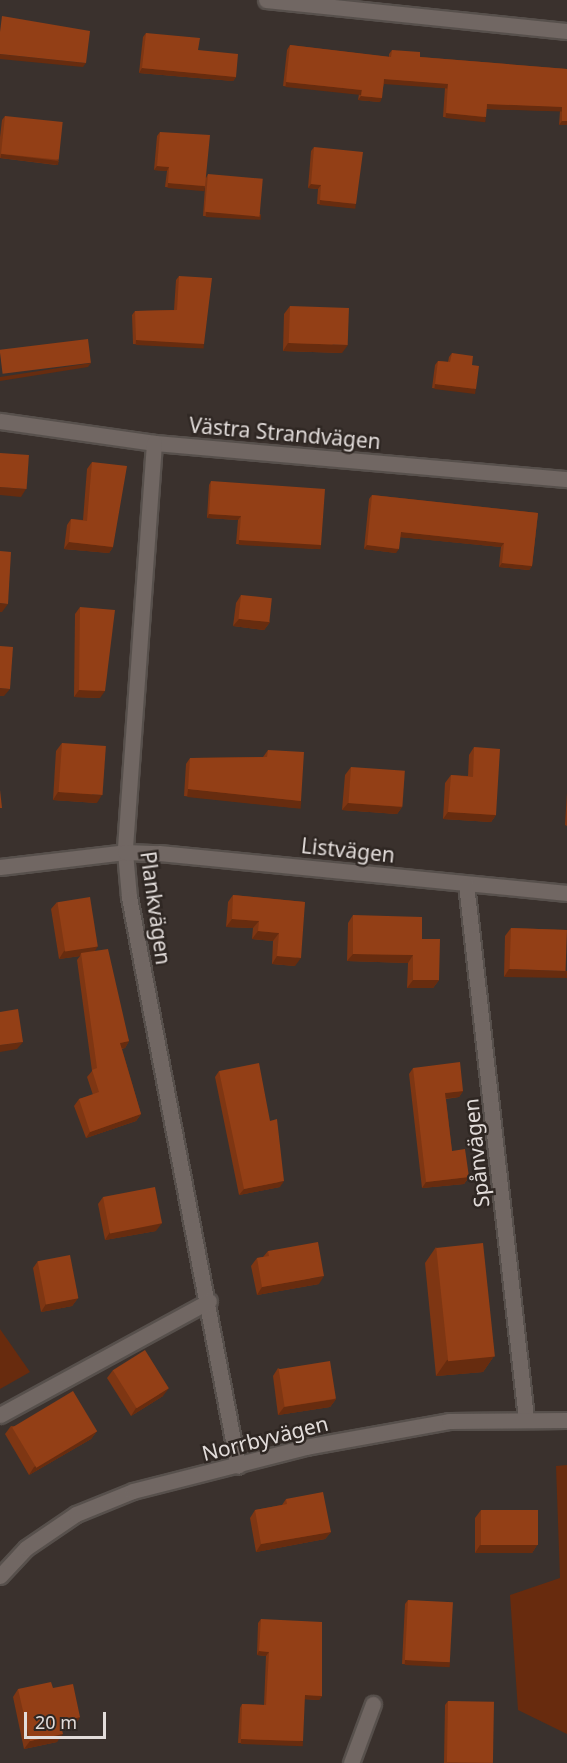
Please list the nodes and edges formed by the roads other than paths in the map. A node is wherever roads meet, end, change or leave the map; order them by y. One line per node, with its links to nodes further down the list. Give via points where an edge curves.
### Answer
1 (266, 0): 2 (street)
2 (567, 31)
3 (0, 421): 4 (street, Västra Strandvägen)
4 (154, 442): 5 (street, Västra Strandvägen); 6 (street, Plankvägen)
5 (567, 479)
6 (125, 852): 7 (street, Listvägen); 8 (street, Listvägen); 10 (street, Plankvägen, via 129,897)
7 (0, 867)
8 (466, 884): 9 (street, Listvägen); 12 (street, Spånvägen)
9 (567, 893)
10 (209, 1302): 11 (street); 14 (street, Plankvägen)
11 (0, 1415)
12 (526, 1418): 13 (street, Norrbyvägen); 14 (street, Norrbyvägen, via 449,1421 305,1447)
13 (567, 1420)
14 (238, 1466): 15 (street, Norrbyvägen, via 133,1491 76,1514 26,1548)
15 (0, 1576)
16 (373, 1704): 17 (street)
17 (351, 1763)

